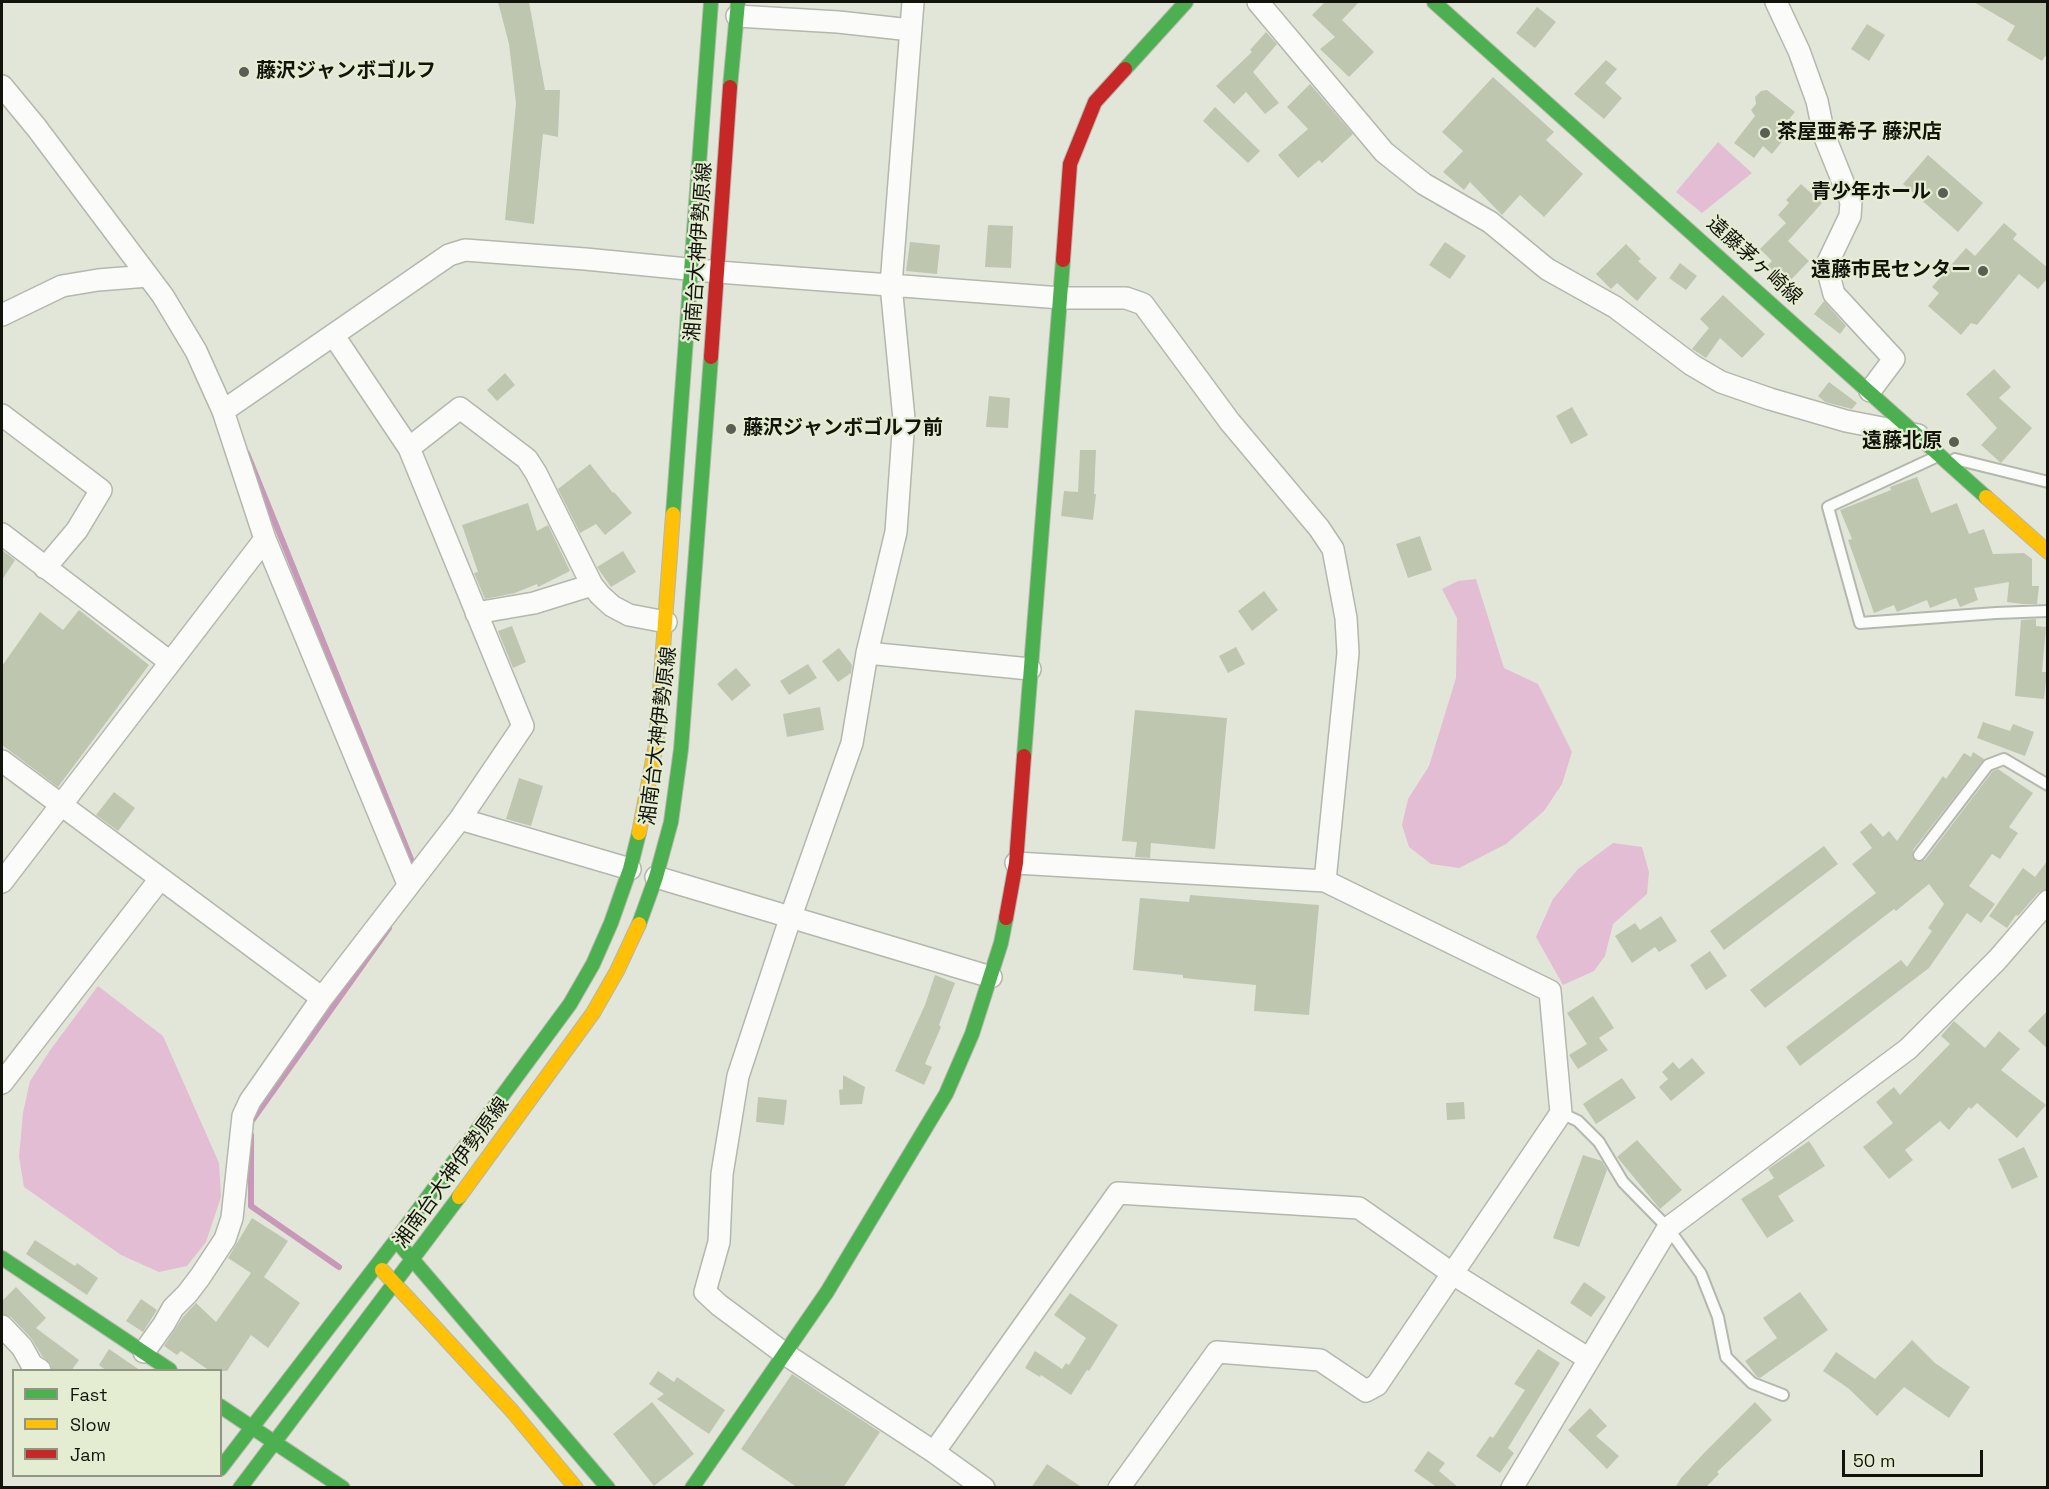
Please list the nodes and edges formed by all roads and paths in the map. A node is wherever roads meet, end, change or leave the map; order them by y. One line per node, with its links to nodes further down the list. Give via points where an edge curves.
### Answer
1 (711, 2): 10 (street, 湘南台大神伊勢原線)
2 (912, 2): 8 (street)
3 (1186, 2): 14 (street, via 1095,102 1070,164)
4 (1258, 2): 20 (street, via 1384,152 1424,184 1490,222 1547,269 1615,307 1692,365 1721,382 1770,399 1845,421)
5 (1434, 2): 17 (street, 遠藤茅ヶ崎線)
6 (1776, 2): 17 (street, via 1799,51 1824,135 1851,202 1850,216 1828,262 1834,294 1894,359)
7 (738, 9): 8 (street); 11 (street, 湘南台大神伊勢原線)
8 (911, 30): 13 (street)
9 (2, 86): 12 (street)
10 (690, 270): 11 (street); 16 (street, via 465,250 449,255); 31 (street, 湘南台大神伊勢原線)
11 (718, 272): 13 (street); 42 (street, 湘南台大神伊勢原線, via 681,748 671,822)
12 (148, 276): 15 (street, via 62,286); 18 (street, via 196,351)
13 (891, 285): 14 (street); 32 (street, via 904,419 896,532)
14 (1061, 298): 34 (street); 44 (street, via 1126,298 1143,304 1230,422 1333,549 1346,618 1348,653)
15 (2, 315)
16 (334, 336): 18 (street); 21 (street)
17 (1870, 391): 20 (street, 遠藤茅ヶ崎線)
18 (223, 411): 25 (street)
19 (2, 415): 27 (street, via 101,490 77,530)
20 (1919, 435): 22 (street, 遠藤茅ヶ崎線)
21 (409, 448): 28 (street, via 460,408 526,459); 30 (street)
22 (1941, 455): 23 (lane); 26 (street, 遠藤茅ヶ崎線); 29 (lane, via 1828,507 1860,623)
23 (2048, 482)
24 (2, 534): 27 (street)
25 (265, 539): 33 (street); 46 (street)
26 (2048, 552)
27 (45, 568): 33 (street)
28 (592, 585): 30 (street, via 534,603); 31 (street, via 612,606 629,615)
29 (2048, 611)
30 (476, 613): 38 (street, via 524,726)
31 (666, 622): 41 (street, 湘南台大神伊勢原線, via 656,744)
32 (867, 652): 34 (street); 48 (street, via 852,743)
33 (170, 662): 37 (street)
34 (1030, 669): 40 (street)
35 (2, 761): 37 (street)
36 (2048, 785): 39 (lane, via 2004,759 1988,765)
37 (61, 805): 43 (street); 45 (street)
38 (460, 819): 41 (street); 46 (street)
39 (1919, 855)
40 (1016, 863): 44 (street); 49 (street)
41 (630, 869): 54 (street, 湘南台大神伊勢原線, via 593,964 570,1004)
42 (656, 876): 48 (street); 56 (street, 湘南台大神伊勢原線, via 636,932 593,1013)
43 (160, 879): 50 (street); 51 (street)
44 (1325, 881): 52 (street, via 1550,991)
45 (2, 882)
46 (408, 884): 50 (street)
47 (2048, 901): 53 (street, via 1997,960 1908,1049)
48 (791, 916): 49 (street); 62 (street, via 738,1076 722,1174 719,1242 705,1292)
49 (991, 977): 62 (street, via 946,1094 827,1292)
50 (322, 998): 61 (street, via 243,1116 232,1218 225,1239)
51 (2, 1083)
52 (1561, 1113): 53 (lane, via 1578,1121 1599,1142 1623,1182); 58 (street)
53 (1668, 1228): 63 (street); 66 (lane, via 1701,1274 1718,1317 1726,1357 1752,1383)
54 (396, 1240): 56 (street); 57 (street, 湘南台大神伊勢原線)
55 (2, 1258): 61 (street)
56 (414, 1258): 59 (street, 湘南台大神伊勢原線); 75 (street)
57 (377, 1265): 59 (street); 68 (street, 湘南台大神伊勢原線)
58 (1453, 1274): 63 (street); 70 (street, via 1359,1208 1118,1193); 78 (street, via 1377,1385 1366,1391 1320,1360 1217,1353)
59 (395, 1284): 69 (street, 湘南台大神伊勢原線); 74 (street, via 513,1412)
60 (2, 1326): 64 (street)
61 (144, 1352): 65 (street)
62 (785, 1354): 70 (street); 76 (street)
63 (1589, 1359): 79 (street)
64 (37, 1369)
65 (167, 1369)
66 (1783, 1395)
67 (222, 1407): 68 (street)
68 (252, 1428): 69 (street); 71 (street, 湘南台大神伊勢原線)
69 (274, 1443): 72 (street, 湘南台大神伊勢原線); 73 (street)
70 (934, 1452): 77 (street)
71 (222, 1466)
72 (240, 1488)
73 (343, 1488)
74 (576, 1488)
75 (608, 1488)
76 (692, 1488)
77 (984, 1488)
78 (1119, 1488)
79 (1512, 1488)

